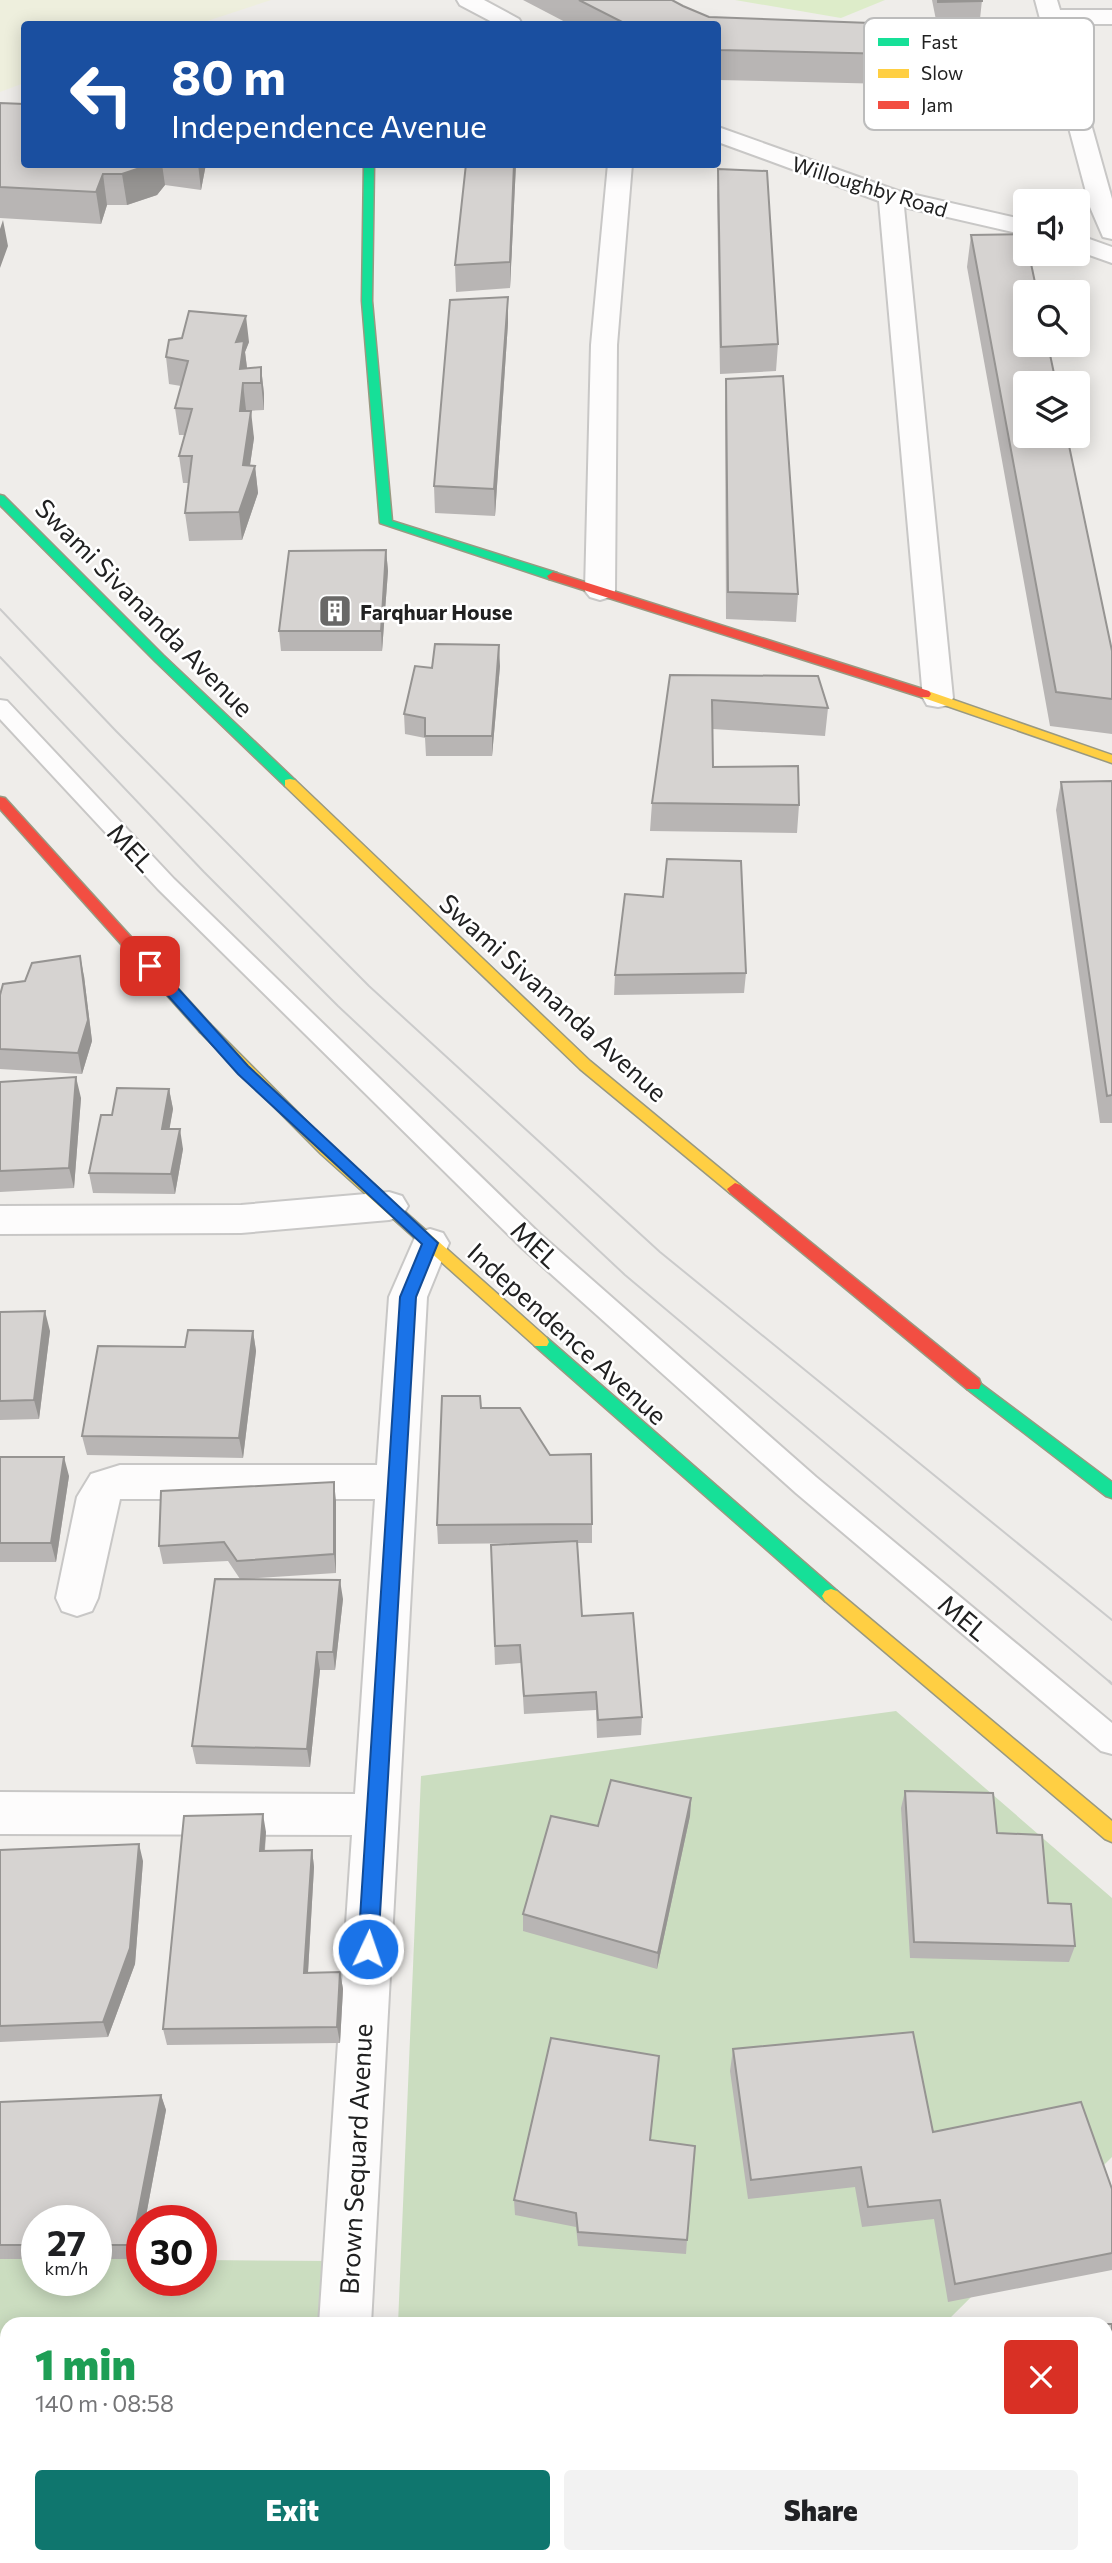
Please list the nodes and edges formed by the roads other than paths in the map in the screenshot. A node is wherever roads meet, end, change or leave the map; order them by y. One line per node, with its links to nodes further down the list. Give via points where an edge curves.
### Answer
1 (468, 0): 4 (street)
2 (1048, 8): 3 (street)
3 (1112, 17)
4 (506, 21)
5 (1070, 130): 9 (street)
6 (721, 137): 10 (street, Willoughby Road)
7 (369, 168): 17 (street, via 367,300 386,523)
8 (620, 168): 17 (street, via 604,345)
9 (1081, 189)
10 (891, 197): 11 (street, Willoughby Road); 18 (street)
11 (1013, 223)
12 (1090, 223): 14 (street)
13 (1090, 226): 15 (street)
14 (1112, 232)
15 (1112, 256)
16 (0, 498): 26 (street, Swami Sivananda Avenue, via 159,658 585,1065 994,1401)
17 (600, 591): 18 (street)
18 (938, 698): 20 (street)
19 (0, 706): 28 (lane, MEL, via 166,884 531,1241 806,1485)
20 (1112, 759)
21 (0, 801): 22 (street, Independence Avenue, via 243,1070)
22 (389, 1206): 23 (street, via 241,1219); 24 (street, Independence Avenue)
23 (0, 1220)
24 (430, 1243): 25 (street, Brown Sequard Avenue, via 408,1297); 31 (street, Independence Avenue, via 764,1540)
25 (396, 1482): 27 (street, via 120,1482 106,1486 98,1497); 30 (street, Brown Sequard Avenue)
26 (1112, 1491)
27 (78, 1598)
28 (1112, 1741)
29 (0, 1814): 30 (street)
30 (376, 1815): 32 (street, Brown Sequard Avenue)
31 (1112, 1833)
32 (345, 2317)

